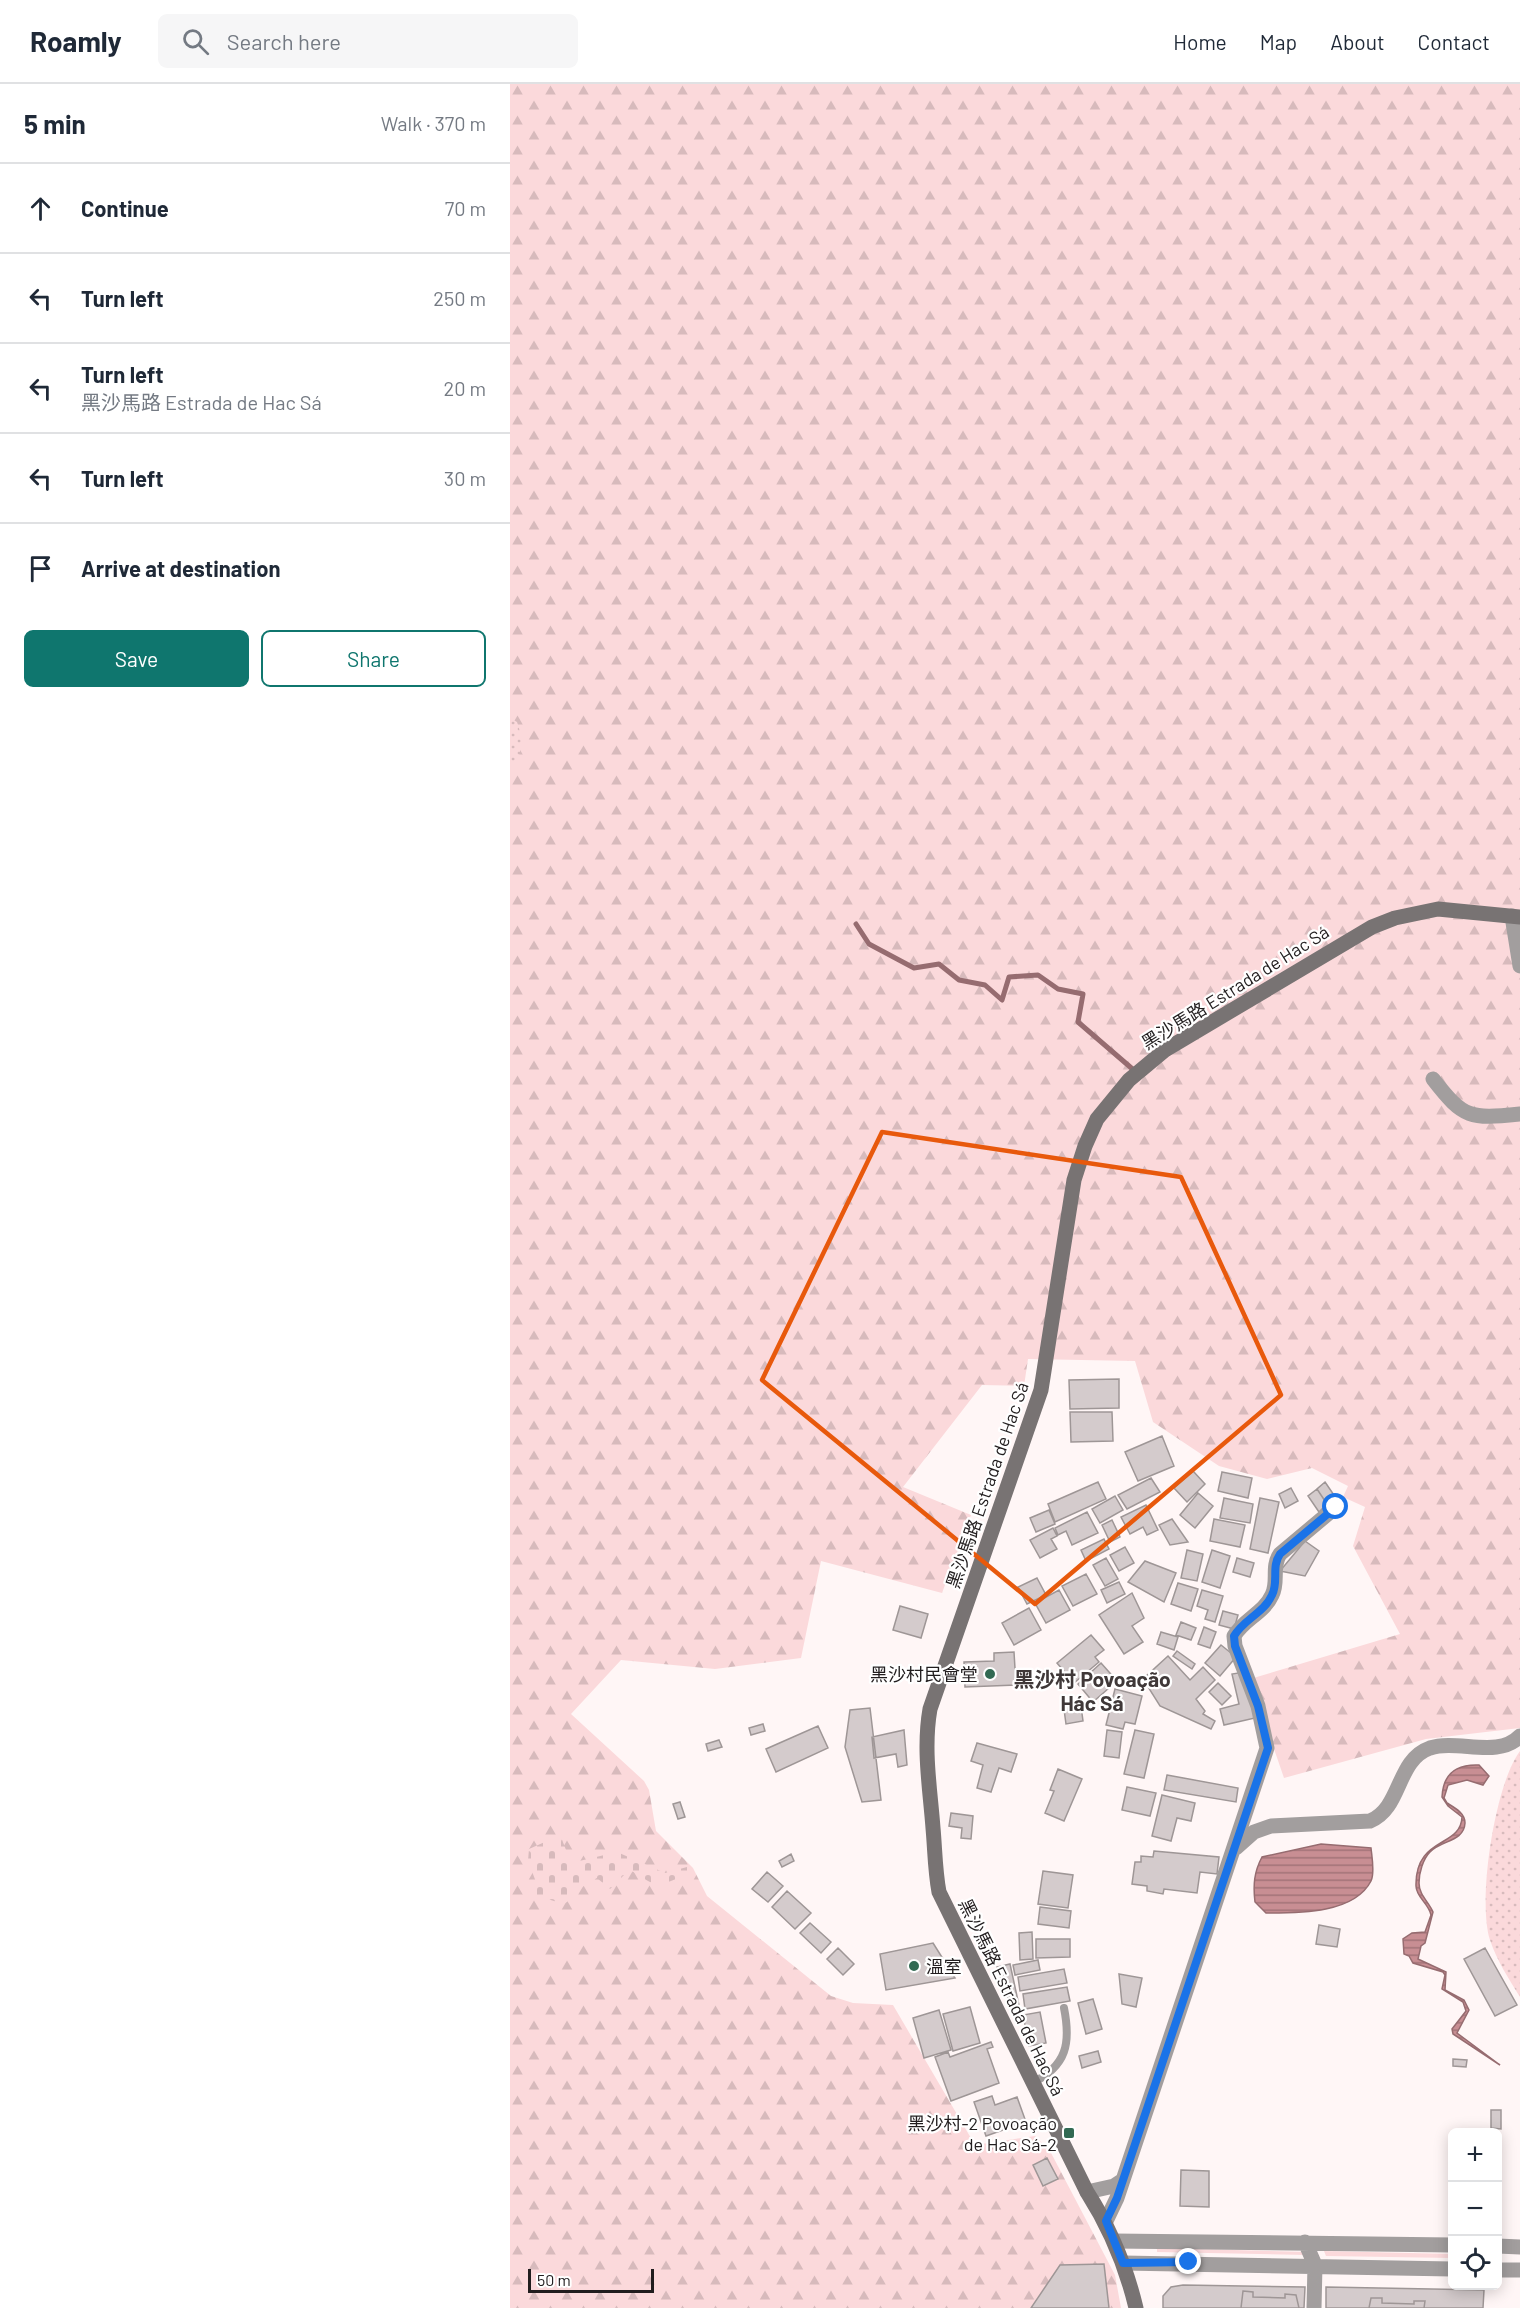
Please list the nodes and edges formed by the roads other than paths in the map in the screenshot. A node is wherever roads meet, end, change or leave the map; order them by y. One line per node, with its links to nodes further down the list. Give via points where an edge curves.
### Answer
1 (1516, 916): 2 (street); 9 (main road, 黑沙馬路 Estrada de Hac Sá, via 1464,910 1419,911 1350,938 1204,1025 1147,1064 1103,1111 1084,1146 1074,1180 1041,1390 941,1672 927,1726 934,1866 939,1892)
2 (1519, 958)
3 (1433, 1079): 4 (street, via 1455,1106 1471,1115 1486,1118)
4 (1520, 1114)
5 (1336, 1507): 7 (street, via 1280,1554 1273,1594 1234,1636 1264,1724 1268,1748)
6 (1520, 1736): 7 (street, via 1498,1746 1445,1746 1418,1754 1378,1818 1271,1826 1254,1832)
7 (1234, 1851): 10 (street)
8 (1064, 2008): 9 (lane, via 1069,2034 1064,2053 1045,2077)
9 (1032, 2083): 11 (main road, 黑沙馬路 Estrada de Hac Sá)
10 (1123, 2180): 11 (street); 12 (street)
11 (1087, 2192): 12 (main road, 黑沙馬路 Estrada de Hac Sá)
12 (1106, 2221): 13 (main road, 黑沙馬路 Estrada de Hac Sá)
13 (1114, 2241): 14 (street); 18 (main road, 黑沙馬路 Estrada de Hac Sá)
14 (1305, 2242): 15 (street); 19 (street)
15 (1448, 2245)
16 (1502, 2246): 17 (street)
17 (1520, 2247)
18 (1123, 2263): 19 (street); 23 (main road, 黑沙馬路 Estrada de Hac Sá)
19 (1315, 2265): 20 (street); 24 (street)
20 (1448, 2269)
21 (1502, 2270): 22 (street)
22 (1520, 2270)
23 (1136, 2308)
24 (1314, 2308)

